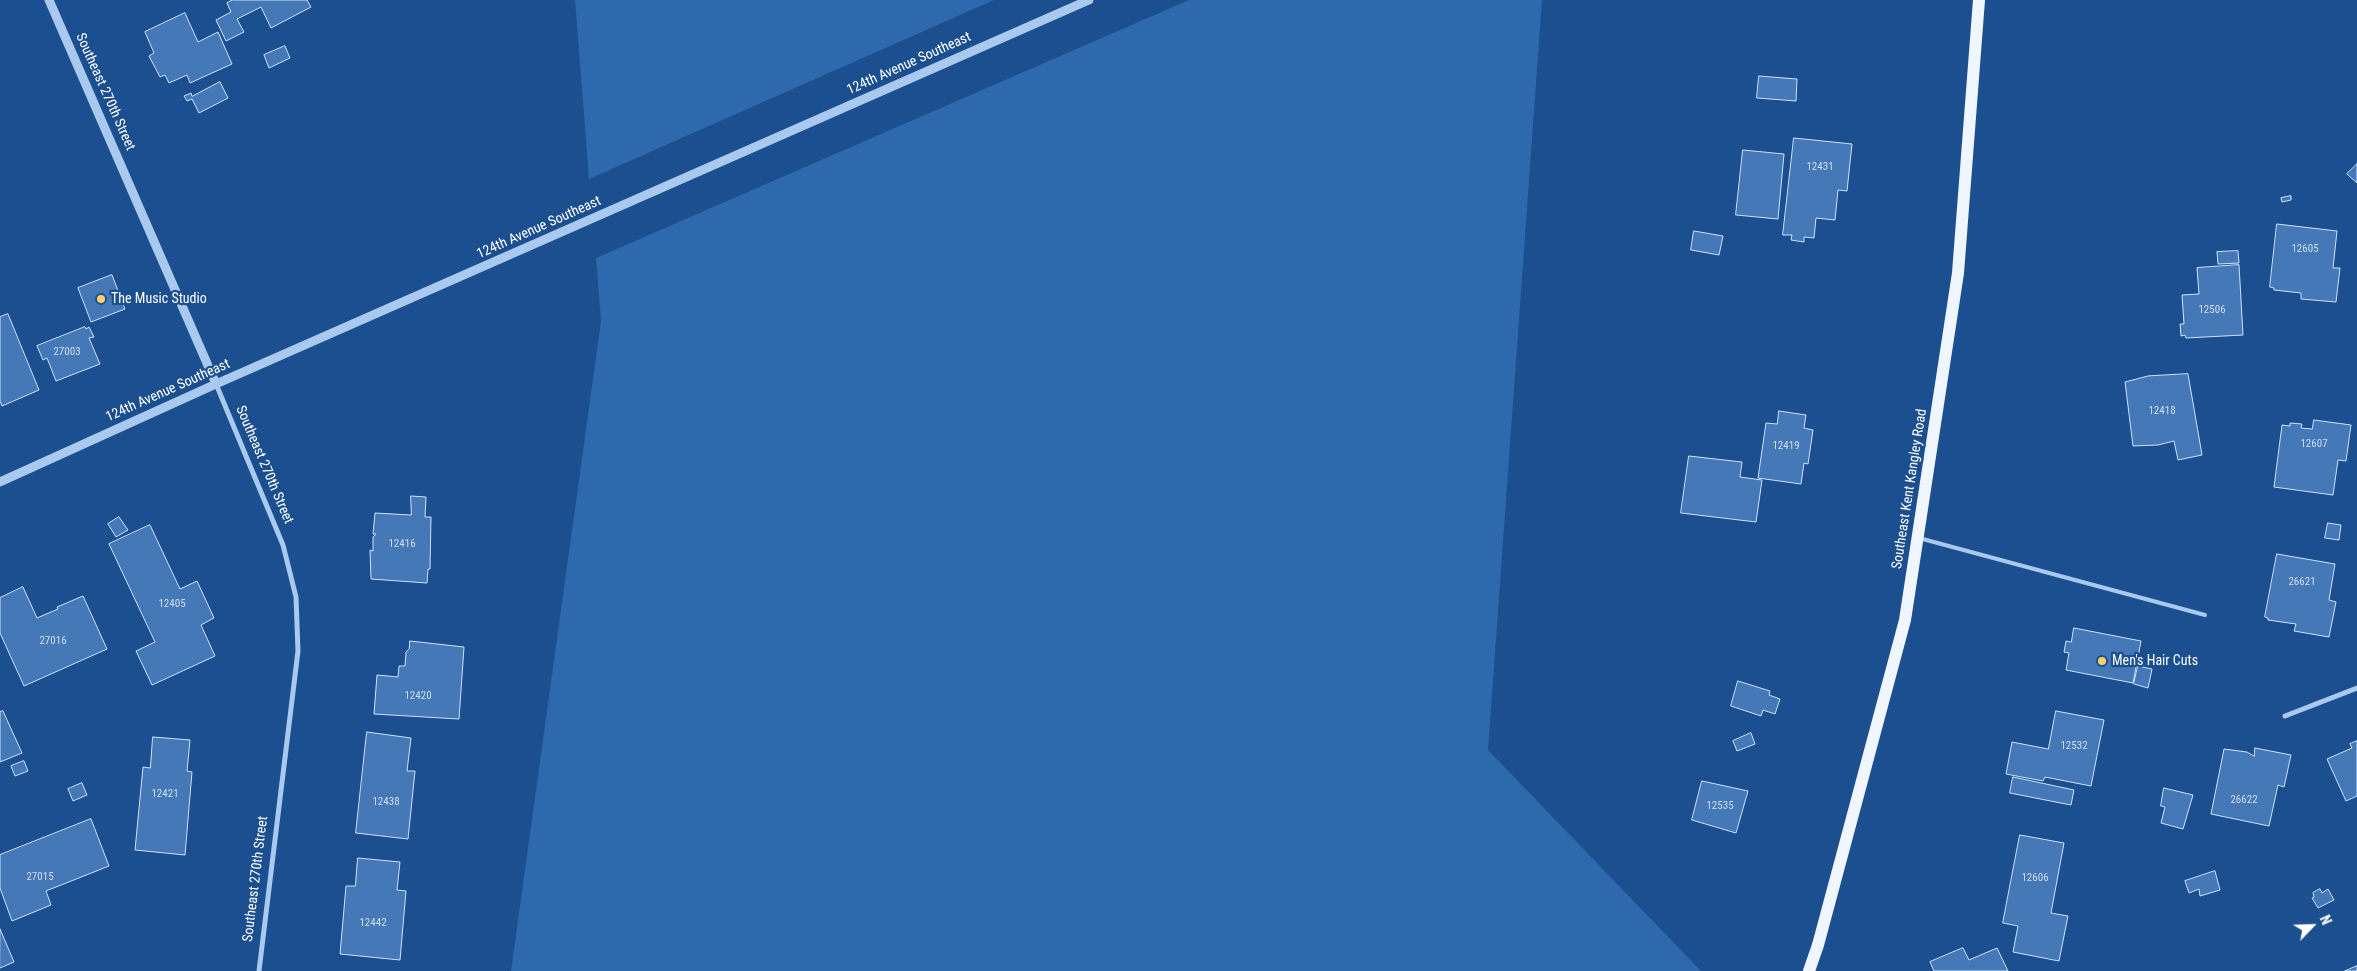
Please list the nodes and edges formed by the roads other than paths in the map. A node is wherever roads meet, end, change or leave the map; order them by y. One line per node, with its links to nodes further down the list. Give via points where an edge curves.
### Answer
1 (49, 0): 4 (street, Southeast 270th Street)
2 (1088, 0): 4 (street, 124th Avenue Southeast)
3 (1978, 0): 6 (main road, Southeast Kent Kangley Road, via 1958,273)
4 (216, 384): 5 (street, 124th Avenue Southeast); 10 (street, Southeast 270th Street, via 283,545 296,597 298,651)
5 (0, 482)
6 (1917, 538): 7 (lane); 11 (main road, Southeast Kent Kangley Road, via 1905,620)
7 (2205, 615)
8 (2357, 688): 9 (street)
9 (2285, 716)
10 (259, 971)
11 (1809, 971)

